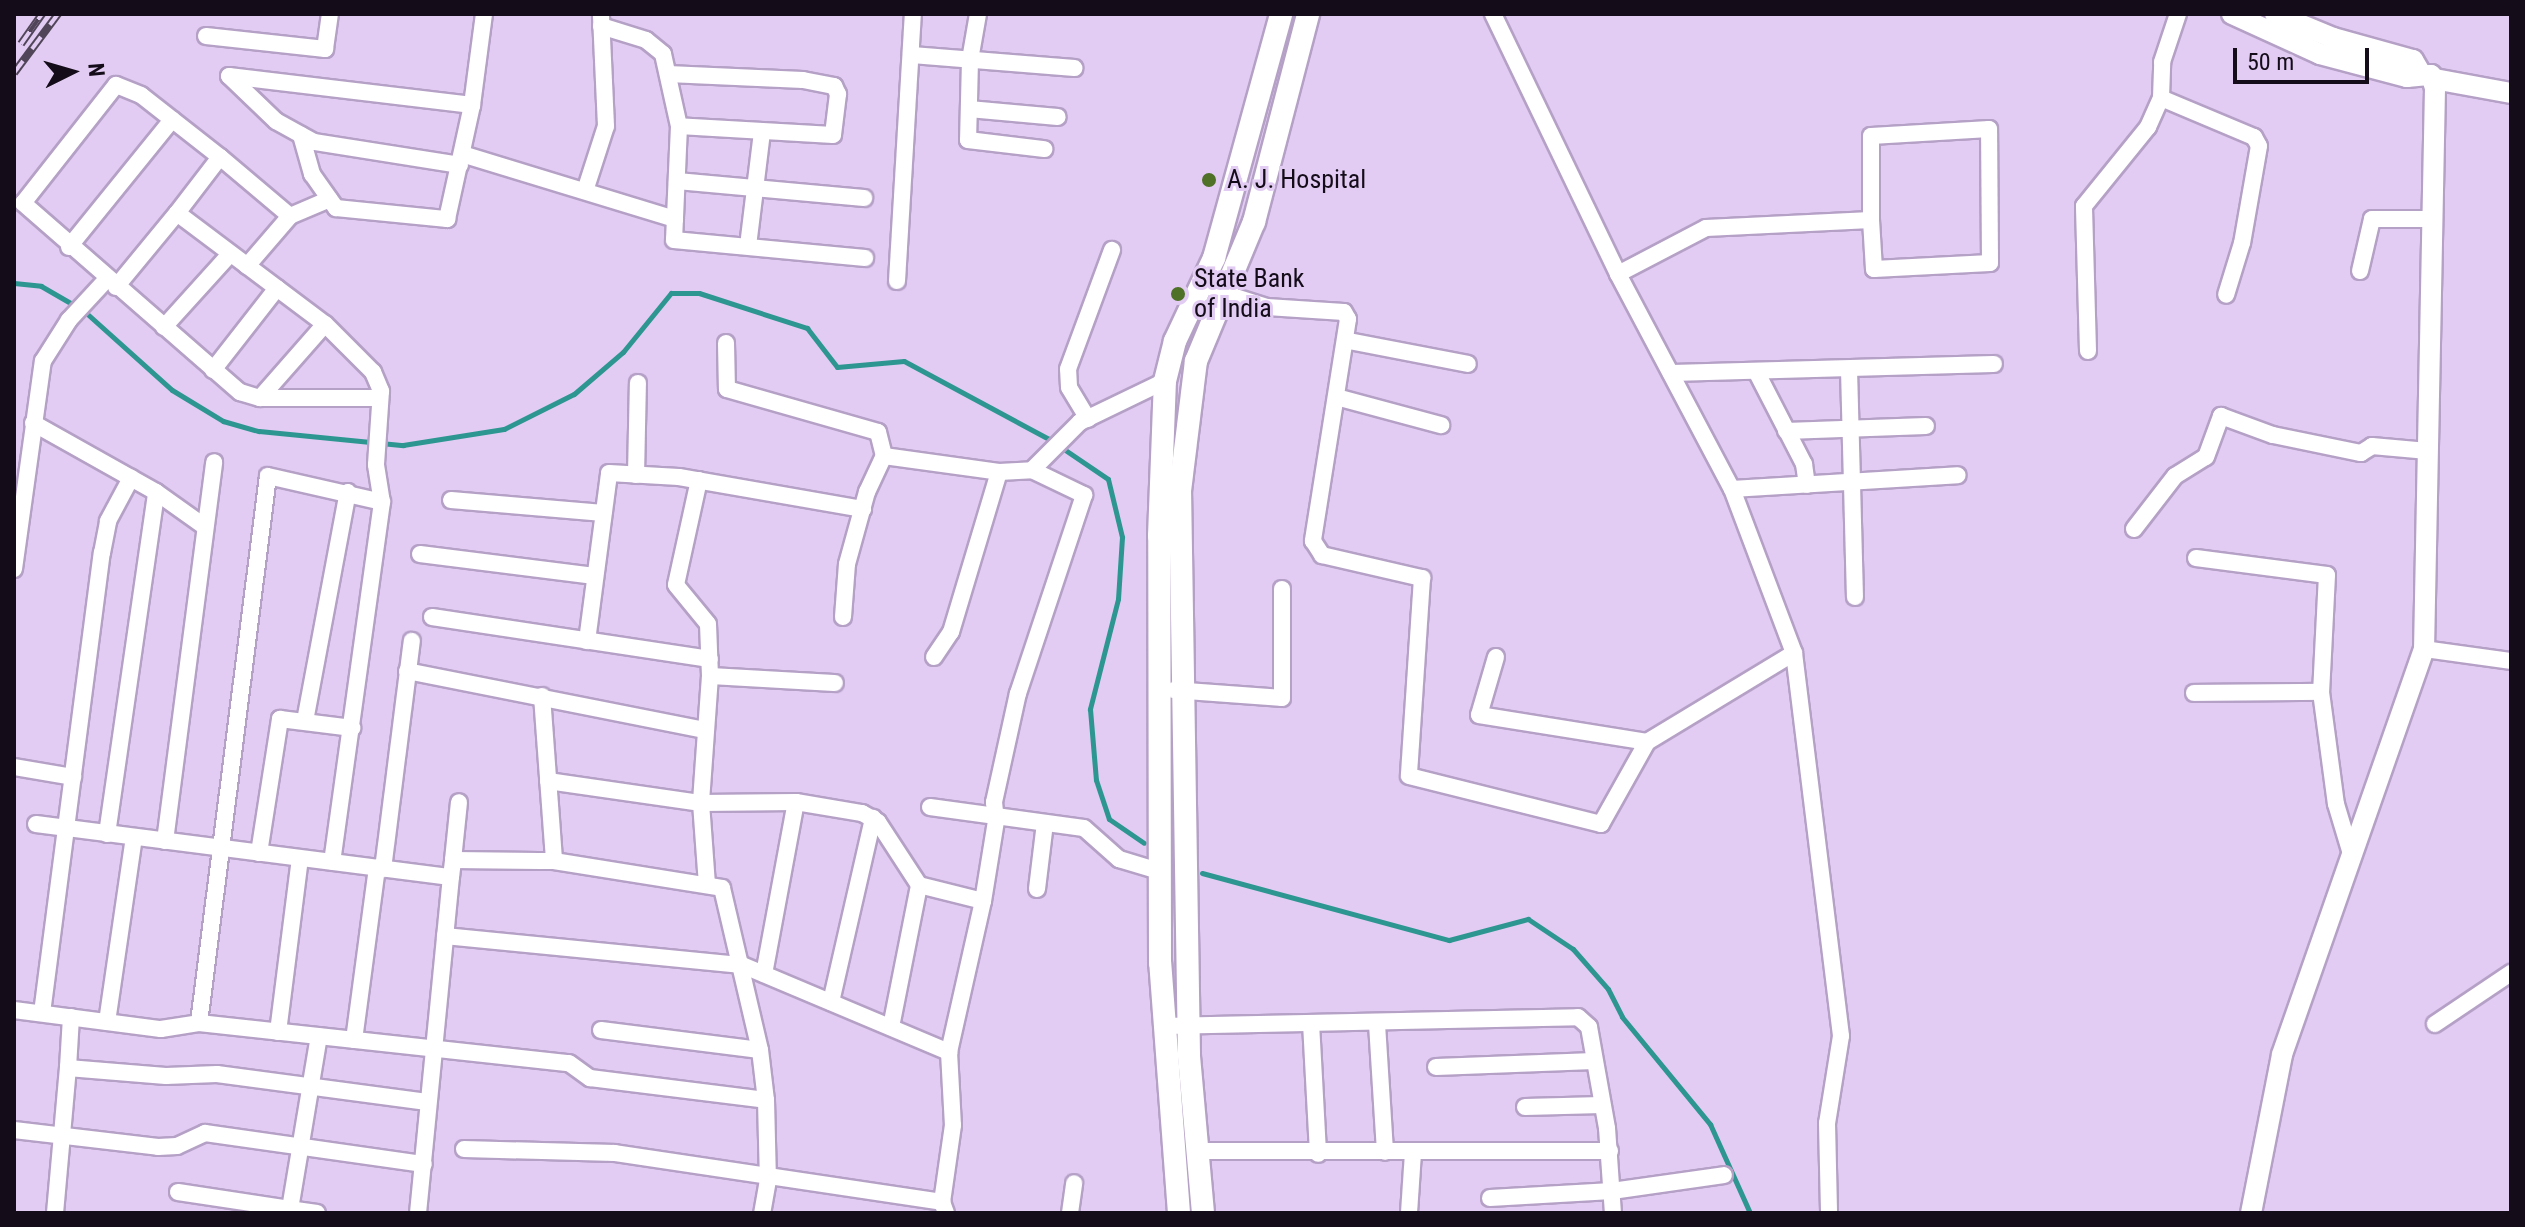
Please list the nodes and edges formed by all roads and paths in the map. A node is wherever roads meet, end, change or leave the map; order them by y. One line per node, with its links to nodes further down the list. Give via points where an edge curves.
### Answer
1 (330, 14): 12 (street, via 325,49)
2 (484, 14): 20 (street)
3 (913, 14): 13 (street)
4 (978, 14): 14 (street)
5 (1281, 14): 50 (main road, via 1242,168)
6 (1308, 14): 52 (main road, via 1265,189)
7 (1493, 14): 47 (street)
8 (2178, 14): 19 (street, via 2162,62)
9 (2232, 14): 17 (street, via 2320,54 2407,77)
10 (2275, 14): 17 (street, via 2333,38 2413,60)
11 (601, 20): 16 (street, via 658,48); 32 (street, via 606,126)
12 (206, 36)
13 (912, 55): 14 (street); 48 (street)
14 (970, 60): 15 (street); 21 (street)
15 (1074, 68)
16 (668, 74): 24 (street); 25 (street, via 803,80 837,90 833,135)
17 (2427, 76): 18 (street); 38 (street)
18 (2511, 93)
19 (2161, 98): 53 (street, via 2254,137 2259,146 2242,243); 58 (street, via 2148,127 2084,206)
20 (472, 105): 26 (street, via 229,76 276,121); 29 (street)
21 (969, 109): 22 (street); 27 (street, via 970,142)
22 (1058, 117)
23 (172, 120): 28 (street); 41 (street); 41 (street, via 141,95 116,85 23,203)
24 (679, 126): 25 (street); 30 (street)
25 (762, 132): 31 (street)
26 (301, 135): 29 (street, via 314,142); 34 (street, via 312,174)
27 (1044, 149)
28 (220, 157): 35 (street); 36 (street)
29 (461, 160): 32 (street); 34 (street, via 446,219 347,212)
30 (677, 181): 31 (street); 37 (street)
31 (755, 188): 33 (street); 40 (street)
32 (585, 191): 37 (street)
33 (864, 198)
34 (330, 199): 36 (street)
35 (177, 213): 43 (street); 49 (street)
36 (290, 216): 45 (street)
37 (675, 219): 40 (street, via 674,240)
38 (2433, 219): 46 (street, via 2372,219); 76 (street)
39 (1871, 220): 39 (street, via 1874,269 1990,263 1989,129 1871,136); 47 (street, via 1706,228)
40 (748, 246): 44 (street)
41 (69, 247): 49 (street)
42 (1112, 250): 70 (street, via 1068,369 1069,387)
43 (229, 255): 45 (street); 55 (street)
44 (865, 258)
45 (247, 266): 51 (street)
46 (2360, 271)
47 (1618, 274): 64 (street)
48 (897, 281)
49 (111, 283): 55 (street); 71 (street, via 69,320 43,361)
50 (1202, 285): 52 (street); 65 (main road, via 1175,341)
51 (277, 288): 54 (street); 62 (street)
52 (1227, 295): 56 (street, via 1267,307 1344,312); 114 (main road, via 1203,335 1190,388)
53 (2226, 295)
54 (325, 324): 67 (street); 68 (street, via 373,372)
55 (164, 327): 62 (street)
56 (1349, 341): 59 (street); 69 (street)
57 (726, 343): 77 (street, via 727,389 878,432)
58 (2088, 351)
59 (1468, 364)
60 (1994, 364): 61 (street)
61 (1849, 369): 63 (street); 75 (street)
62 (213, 370): 67 (street, via 240,392)
63 (1756, 371): 64 (street); 74 (street)
64 (1671, 373): 87 (street)
65 (1165, 381): 70 (street); 114 (main road, via 1159,536)
66 (638, 383): 81 (street)
67 (260, 398): 68 (street)
68 (380, 398): 91 (street, via 376,465)
69 (1340, 398): 72 (street); 121 (street, via 1313,541 1322,555 1422,578 1409,776 1601,824)
70 (1084, 420): 79 (street)
71 (33, 423): 83 (street); 98 (street)
72 (1441, 425)
73 (1926, 426): 75 (street)
74 (1786, 431): 75 (street); 86 (street, via 1804,464)
75 (1852, 431): 85 (street)
76 (2428, 451): 95 (street, via 2372,446 2361,453 2273,435 2221,416 2206,457 2175,476); 106 (street)
77 (884, 456): 80 (street); 92 (street)
78 (214, 462): 94 (street)
79 (1032, 470): 80 (street); 129 (street, via 1084,495 1018,693)
80 (999, 472): 108 (street, via 951,632)
81 (636, 475): 84 (street); 93 (street, via 606,475)
82 (1958, 475): 85 (street)
83 (131, 478): 88 (street); 123 (street, via 104,536)
84 (699, 480): 92 (street); 111 (street, via 676,585 708,624)
85 (1854, 481): 86 (street); 101 (street)
86 (1807, 485): 87 (street)
87 (1732, 489): 107 (street)
88 (156, 492): 94 (street); 134 (street)
89 (348, 492): 91 (street); 118 (street); 137 (street, via 268,476)
90 (451, 500): 93 (street)
91 (382, 502): 119 (street)
92 (863, 509): 103 (street, via 847,564)
93 (603, 513): 99 (street)
94 (205, 527): 136 (street)
95 (2134, 529)
96 (420, 554): 99 (street)
97 (2196, 558): 115 (street, via 2327,575)
98 (14, 569)
99 (595, 576): 105 (street)
100 (1282, 589): 114 (street, via 1282,698)
101 (1855, 597)
102 (432, 617): 105 (street)
103 (843, 617)
104 (412, 641): 112 (street)
105 (587, 641): 111 (street)
106 (2424, 649): 110 (street); 139 (street)
107 (1794, 653): 121 (street); 208 (street, via 1841,1036 1827,1123)
108 (934, 657)
109 (1496, 657): 121 (street, via 1479,715)
110 (2511, 661)
111 (710, 668): 113 (street); 120 (street)
112 (407, 671): 117 (street); 143 (street)
113 (835, 683)
114 (1171, 690): 145 (main road); 163 (main road)
115 (2321, 692): 116 (street); 139 (street, via 2336,804)
116 (2194, 693)
117 (542, 696): 120 (street); 124 (street)
118 (305, 721): 119 (street); 138 (street, via 280,719)
119 (352, 728): 142 (street)
120 (705, 730): 127 (street)
121 (1647, 742)
122 (14, 767): 123 (street)
123 (73, 777): 133 (street)
124 (548, 781): 127 (street); 141 (street)
125 (459, 802): 144 (street)
126 (796, 802): 127 (street); 130 (street); 153 (street)
127 (701, 803): 146 (street)
128 (930, 807): 129 (street)
129 (993, 815): 131 (street); 149 (street)
130 (873, 818): 147 (street); 154 (street)
131 (1045, 823): 145 (street, via 1084,828 1119,859); 148 (street)
132 (36, 824): 133 (street)
133 (63, 828): 134 (street); 156 (street)
134 (107, 834): 135 (street)
135 (134, 837): 136 (street); 158 (street)
136 (165, 841): 137 (street)
137 (218, 848): 138 (street); 159 (street)
138 (259, 853): 140 (street)
139 (2351, 854): 209 (street, via 2282,1055)
140 (300, 858): 142 (street); 167 (street)
141 (554, 861): 144 (street); 146 (street)
142 (332, 862): 143 (street)
143 (380, 869): 144 (street); 169 (street)
144 (452, 869): 150 (street)
145 (1159, 871): 164 (main road)
146 (707, 884): 151 (street, via 722,888)
147 (919, 885): 149 (street); 165 (street)
148 (1037, 889)
149 (983, 901): 172 (street)
150 (445, 936): 151 (street); 170 (street)
151 (742, 965): 153 (street); 171 (street)
152 (2511, 973): 162 (street)
153 (764, 974): 154 (street)
154 (831, 1002): 165 (street)
155 (14, 1010): 156 (street)
156 (42, 1013): 157 (street)
157 (71, 1017): 158 (street); 175 (street)
158 (107, 1022): 159 (street, via 161,1029)
159 (199, 1023): 167 (street)
160 (1311, 1023): 161 (street); 163 (street); 189 (street)
161 (1377, 1024): 173 (street, via 1578,1017 1589,1027); 187 (street)
162 (2435, 1024)
163 (1189, 1025): 164 (street); 185 (main road)
164 (1164, 1026): 204 (main road)
165 (891, 1027): 172 (street)
166 (601, 1030): 171 (street)
167 (278, 1032): 168 (street)
168 (319, 1036): 169 (street); 176 (street)
169 (354, 1040): 170 (street)
170 (434, 1048): 177 (street, via 569,1063 590,1078); 178 (street)
171 (760, 1050): 177 (street)
172 (949, 1052): 197 (street, via 953,1125)
173 (1594, 1061): 174 (street); 179 (street)
174 (1436, 1067)
175 (68, 1068): 176 (street, via 166,1076 217,1074); 182 (street)
176 (314, 1089): 178 (street); 183 (street)
177 (766, 1100): 192 (street)
178 (427, 1102): 190 (street)
179 (1602, 1105): 180 (street); 186 (street)
180 (1525, 1107)
181 (14, 1130): 182 (street)
182 (61, 1137): 183 (street, via 158,1147 177,1146 205,1133); 199 (street)
183 (303, 1147): 190 (street); 198 (street)
184 (464, 1149): 192 (street, via 615,1153)
185 (1198, 1151): 189 (street); 205 (main road)
186 (1610, 1151): 188 (street); 194 (street)
187 (1385, 1152): 188 (street); 189 (street)
188 (1413, 1153): 206 (street)
189 (1318, 1154)
190 (424, 1164): 201 (street)
191 (1724, 1175): 194 (street)
192 (768, 1180): 197 (street); 202 (street)
193 (1074, 1183): 203 (street)
194 (1612, 1191): 196 (street); 207 (street)
195 (178, 1192): 198 (street)
196 (1490, 1198)
197 (944, 1207)
198 (290, 1209): 200 (street)
199 (55, 1213)
200 (317, 1213)
201 (418, 1213)
202 (762, 1213)
203 (1070, 1213)
204 (1179, 1213)
205 (1203, 1213)
206 (1409, 1213)
207 (1613, 1213)
208 (1829, 1213)
209 (2251, 1213)

